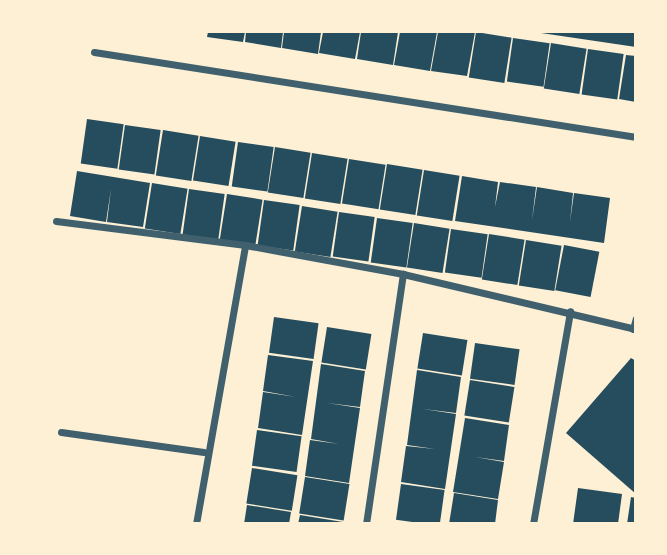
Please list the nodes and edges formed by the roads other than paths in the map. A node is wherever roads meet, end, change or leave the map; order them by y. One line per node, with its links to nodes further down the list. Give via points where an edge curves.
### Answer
1 (94, 52): 2 (street)
2 (635, 137)
3 (56, 221): 4 (street)
4 (245, 245): 5 (street); 10 (street)
5 (403, 274): 6 (street); 12 (street)
6 (570, 311): 8 (street); 13 (street)
7 (635, 317): 8 (street)
8 (634, 329)
9 (61, 432): 10 (street)
10 (205, 452): 11 (street)
11 (196, 523)
12 (366, 523)
13 (533, 523)

